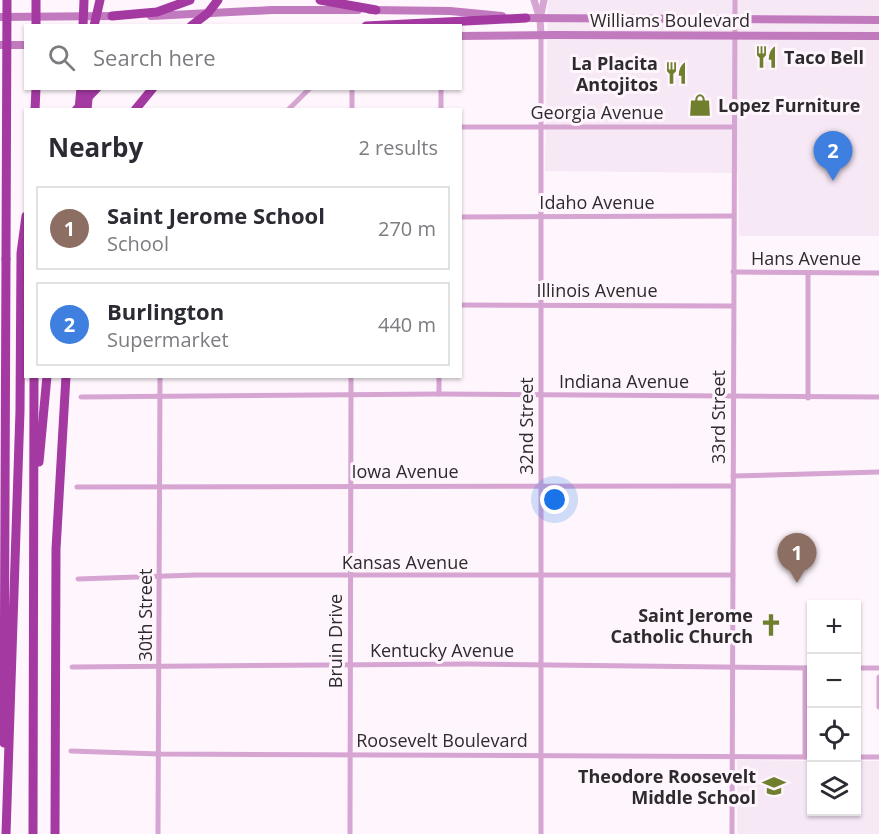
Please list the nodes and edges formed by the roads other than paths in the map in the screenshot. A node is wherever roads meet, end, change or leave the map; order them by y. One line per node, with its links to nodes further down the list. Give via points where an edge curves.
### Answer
1 (7, 0): 84 (highway, bridge)
2 (36, 0): 21 (highway, bridge)
3 (84, 0): 22 (highway, bridge)
4 (94, 0): 23 (highway, bridge)
5 (100, 0): 24 (highway, bridge)
6 (190, 0): 15 (highway, via 157,12)
7 (218, 0): 14 (highway)
8 (320, 0): 12 (highway)
9 (534, 0): 18 (street, 32nd Street)
10 (543, 0): 18 (street, 32nd Street)
11 (735, 0): 19 (street, 33rd Street)
12 (352, 3): 13 (highway)
13 (376, 10): 14 (main road, Williams Boulevard); 17 (main road, Williams Boulevard)
14 (208, 13): 15 (main road, Williams Boulevard); 25 (highway)
15 (112, 16): 16 (main road, Williams Boulevard)
16 (0, 17)
17 (526, 18): 18 (main road, Williams Boulevard); 26 (highway)
18 (540, 19): 19 (main road, Williams Boulevard); 27 (street, 32nd Street)
19 (735, 20): 20 (main road, Williams Boulevard); 30 (street, 33rd Street)
20 (879, 20)
21 (36, 24)
22 (83, 24)
23 (94, 24)
24 (94, 24)
25 (194, 24)
26 (406, 24)
27 (541, 35): 29 (main road, Williams Boulevard); 30 (main road, Williams Boulevard); 50 (street, 32nd Street)
28 (879, 35): 30 (main road, Williams Boulevard)
29 (462, 36)
30 (735, 36): 51 (street, 33rd Street)
31 (0, 45): 32 (main road)
32 (24, 45)
33 (36, 90): 41 (highway)
34 (81, 90): 42 (highway)
35 (89, 90): 44 (highway, bridge)
36 (95, 90): 43 (highway, bridge)
37 (151, 90): 45 (highway)
38 (308, 90): 46 (street)
39 (352, 90): 47 (street)
40 (441, 90): 48 (street)
41 (36, 108)
42 (77, 108)
43 (79, 108)
44 (87, 108)
45 (137, 108)
46 (290, 108)
47 (352, 108)
48 (441, 108)
49 (462, 127): 50 (street, Georgia Avenue)
50 (543, 127): 51 (street, Georgia Avenue); 54 (street, 32nd Street)
51 (734, 127): 52 (street, 33rd Street)
52 (734, 216): 54 (street, Idaho Avenue); 56 (street, 33rd Street)
53 (462, 217): 54 (street, Idaho Avenue)
54 (542, 217): 60 (street, 32nd Street)
55 (24, 231): 109 (highway)
56 (733, 272): 57 (street, Hans Avenue); 61 (street, 33rd Street)
57 (808, 273): 58 (street, Hans Avenue); 75 (street)
58 (879, 273)
59 (462, 305): 60 (street, Illinois Avenue)
60 (542, 305): 61 (street, Illinois Avenue); 70 (street, 32nd Street)
61 (733, 306): 73 (street, 33rd Street)
62 (34, 378): 85 (highway)
63 (47, 378): 85 (highway)
64 (66, 378): 111 (highway, via 56,549)
65 (160, 378): 72 (street, 30th Street)
66 (351, 378): 69 (street, Bruin Drive)
67 (439, 378): 68 (street)
68 (440, 394): 69 (street, Indiana Avenue); 70 (street, Indiana Avenue)
69 (351, 395): 72 (street, Indiana Avenue); 79 (street, Bruin Drive)
70 (542, 395): 73 (street, Indiana Avenue); 83 (street, 32nd Street)
71 (81, 397): 72 (street, Indiana Avenue)
72 (160, 397): 82 (street, 30th Street)
73 (732, 397): 75 (street, Indiana Avenue); 78 (street, 33rd Street)
74 (879, 397): 75 (street, Indiana Avenue)
75 (808, 398)
76 (0, 443): 84 (highway)
77 (879, 472): 78 (street)
78 (733, 476): 80 (street, 33rd Street)
79 (350, 486): 82 (street, Iowa Avenue); 83 (street, Iowa Avenue); 88 (street, Bruin Drive)
80 (733, 486): 83 (street, Iowa Avenue); 86 (street, 33rd Street)
81 (77, 487): 82 (street, Iowa Avenue)
82 (160, 487): 87 (street, 30th Street)
83 (541, 487): 89 (street, 32nd Street)
84 (4, 497): 109 (highway)
85 (34, 527): 110 (highway)
86 (733, 575): 89 (street, Kansas Avenue); 95 (street, 33rd Street)
87 (160, 576): 88 (street, Kansas Avenue); 90 (street, Kansas Avenue); 94 (street, 30th Street)
88 (350, 577): 89 (street, Kansas Avenue); 92 (street, Bruin Drive)
89 (541, 577): 91 (street, 32nd Street)
90 (78, 579)
91 (541, 665): 92 (street, Kentucky Avenue); 95 (street, Kentucky Avenue); 104 (street, 32nd Street)
92 (350, 666): 94 (street, Kentucky Avenue); 103 (street, Bruin Drive)
93 (72, 667): 94 (street, Kentucky Avenue)
94 (160, 667): 102 (street, 30th Street)
95 (732, 667): 96 (street, Kentucky Avenue); 105 (street, 33rd Street)
96 (807, 668)
97 (861, 668): 98 (street)
98 (879, 668)
99 (879, 677): 100 (street)
100 (879, 707)
101 (71, 751): 102 (street, Roosevelt Boulevard)
102 (159, 754): 103 (street, Roosevelt Boulevard); 112 (street, 30th Street)
103 (350, 754): 104 (street, Roosevelt Boulevard); 113 (street, Bruin Drive)
104 (541, 756): 105 (street, Roosevelt Boulevard); 114 (street, 32nd Street)
105 (732, 756): 106 (street, Roosevelt Boulevard); 115 (street, 33rd Street)
106 (807, 757)
107 (861, 757): 108 (street)
108 (879, 758)
109 (5, 834)
110 (33, 834)
111 (55, 834)
112 (158, 834)
113 (350, 834)
114 (541, 834)
115 (732, 834)

